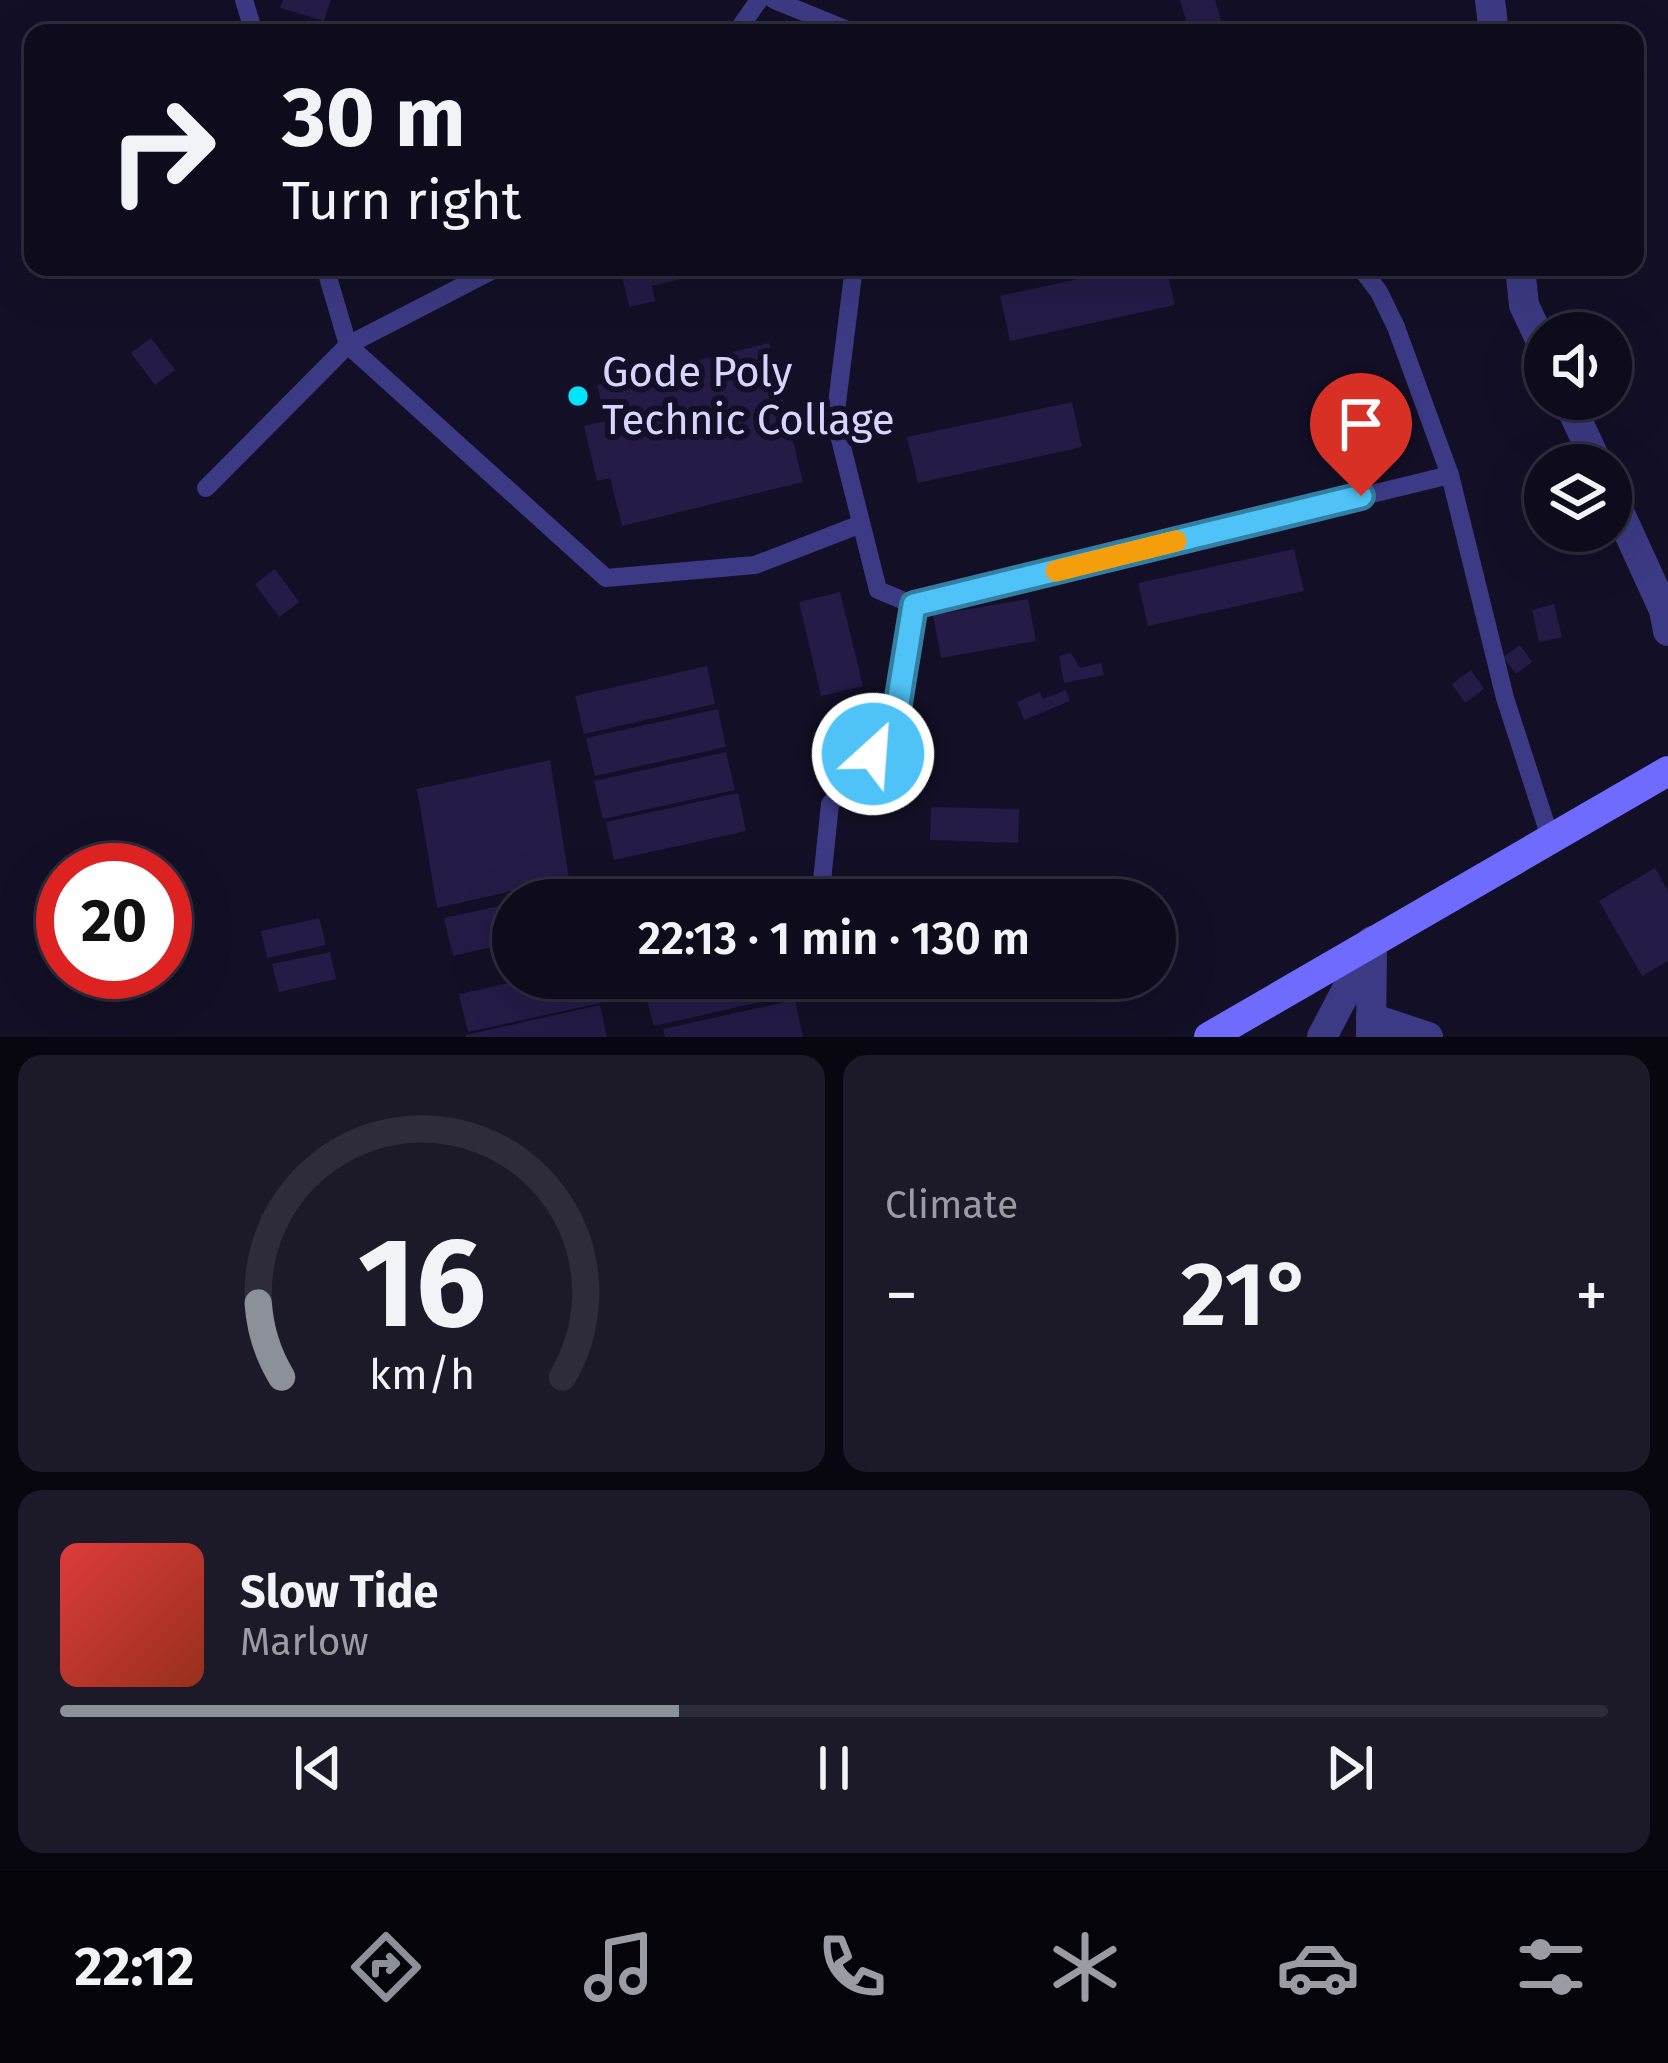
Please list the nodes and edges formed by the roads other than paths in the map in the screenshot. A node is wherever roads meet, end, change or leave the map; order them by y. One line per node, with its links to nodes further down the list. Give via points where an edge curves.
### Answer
1 (774, 0): 2 (lane)
2 (833, 24)
3 (328, 276): 9 (lane)
4 (482, 276): 9 (lane)
5 (853, 276): 12 (lane, via 835,419)
6 (1367, 276): 10 (lane, via 1396,327)
7 (1521, 276): 8 (street)
8 (1527, 312)
9 (348, 345): 11 (lane); 12 (lane, via 606,578 755,565)
10 (1450, 475): 14 (lane); 17 (lane, via 1504,698)
11 (206, 488)
12 (861, 524): 14 (lane, via 878,590)
13 (1632, 540): 15 (street)
14 (914, 605): 18 (lane, via 894,728 830,803)
15 (1668, 631)
16 (1668, 771): 17 (street)
17 (1550, 838): 19 (street)
18 (822, 879)
19 (1372, 941): 20 (street); 21 (street); 22 (street)
20 (1371, 1027): 23 (street)
21 (1209, 1037)
22 (1322, 1037)
23 (1428, 1037)

